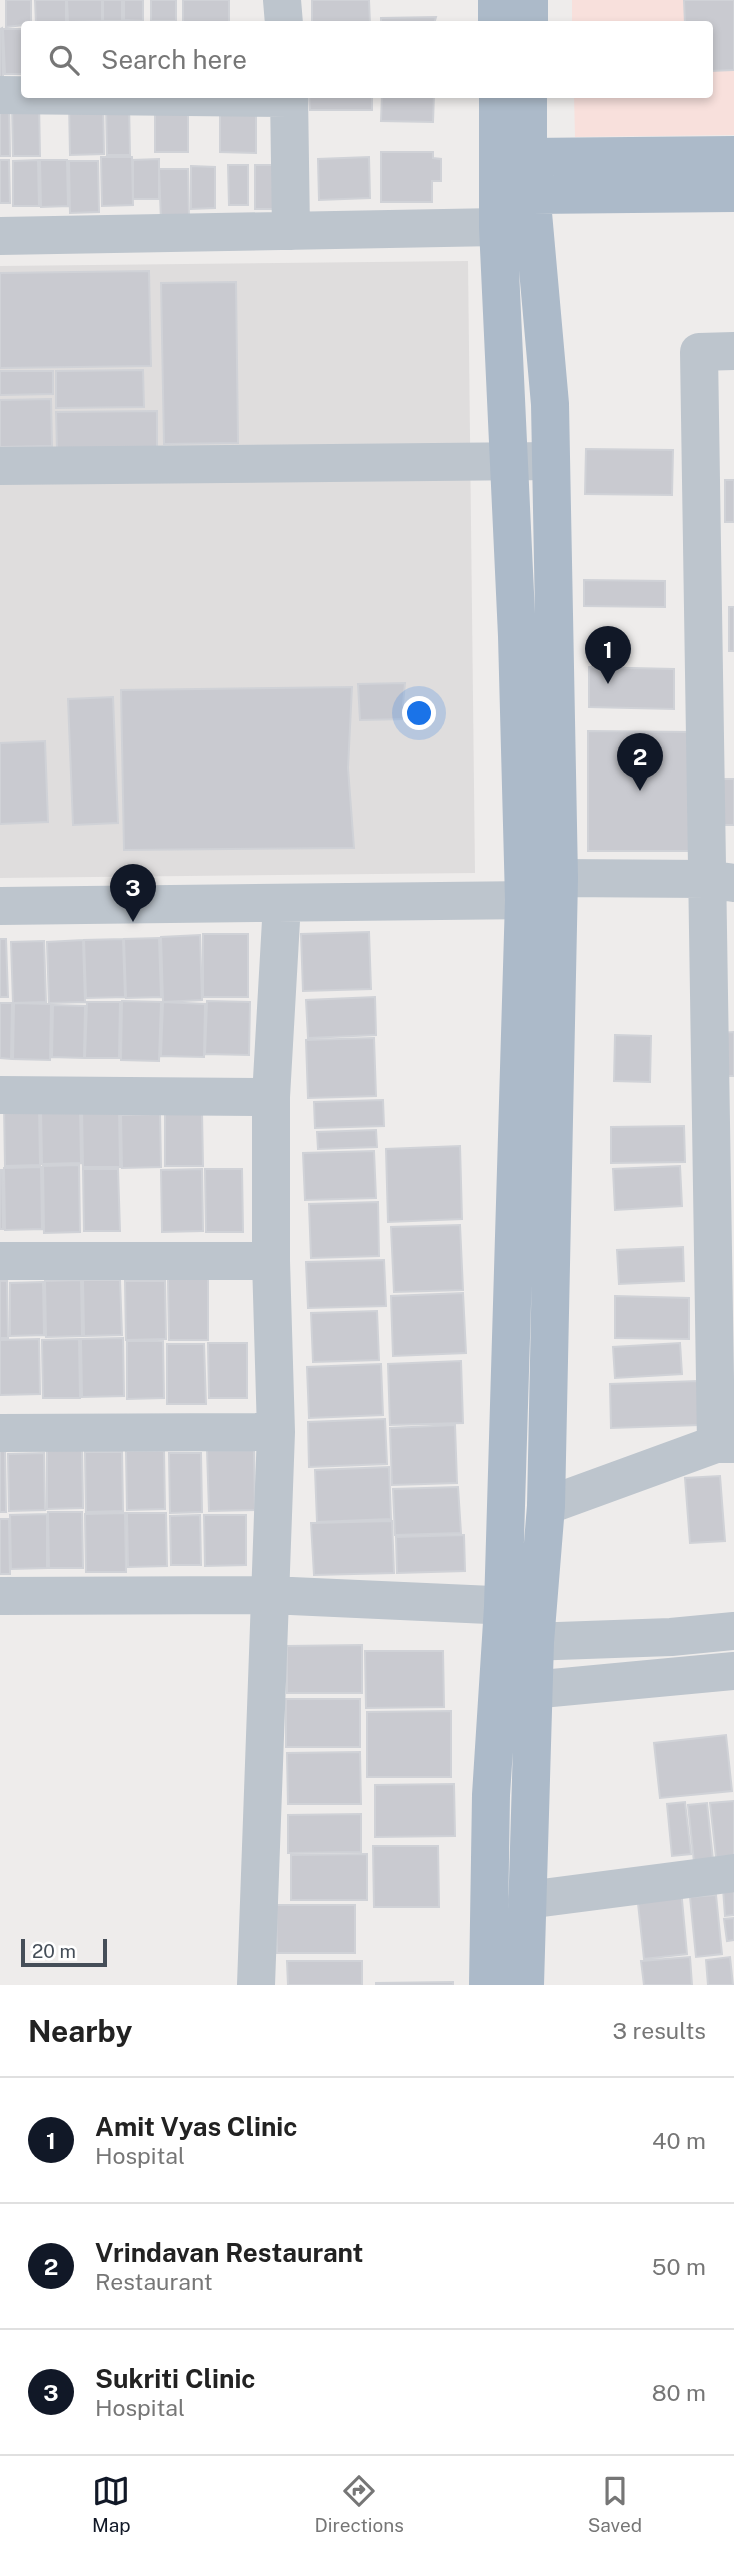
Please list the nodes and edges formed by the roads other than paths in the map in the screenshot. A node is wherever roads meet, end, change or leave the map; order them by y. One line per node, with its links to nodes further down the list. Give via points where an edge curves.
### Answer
1 (282, 0): 4 (street)
2 (497, 0): 5 (main road)
3 (529, 0): 6 (main road)
4 (284, 21)
5 (497, 21)
6 (529, 21)
7 (0, 95): 8 (street)
8 (21, 95)
9 (289, 98): 17 (street)
10 (499, 98): 13 (main road)
11 (527, 98): 13 (main road)
12 (734, 155): 13 (main road)
13 (513, 165): 15 (main road); 16 (main road)
14 (734, 193): 15 (main road)
15 (532, 195): 20 (main road)
16 (498, 227): 17 (street); 21 (main road)
17 (291, 232): 18 (street)
18 (0, 236)
19 (734, 351): 24 (street, via 699,352)
20 (551, 461): 21 (street); 23 (main road)
21 (509, 462): 22 (street); 25 (main road)
22 (0, 466)
23 (559, 878): 24 (street); 25 (street); 35 (main road)
24 (720, 881): 34 (street)
25 (524, 900): 26 (street); 38 (main road)
26 (282, 903): 27 (street); 29 (street)
27 (0, 905)
28 (0, 1095): 29 (street)
29 (271, 1097): 31 (street)
30 (0, 1261): 31 (street)
31 (271, 1261): 32 (street)
32 (276, 1432): 33 (street); 36 (street)
33 (0, 1433)
34 (725, 1444): 35 (street)
35 (546, 1506): 38 (main road)
36 (269, 1595): 37 (street); 38 (street); 44 (street)
37 (0, 1596)
38 (519, 1625): 39 (street, via 671,1637); 41 (main road)
39 (734, 1631)
40 (734, 1671): 41 (street)
41 (516, 1692): 43 (main road); 45 (main road, via 491,1796)
42 (734, 1874): 43 (street)
43 (527, 1900): 46 (main road)
44 (256, 1985)
45 (488, 1985)
46 (525, 1985)

